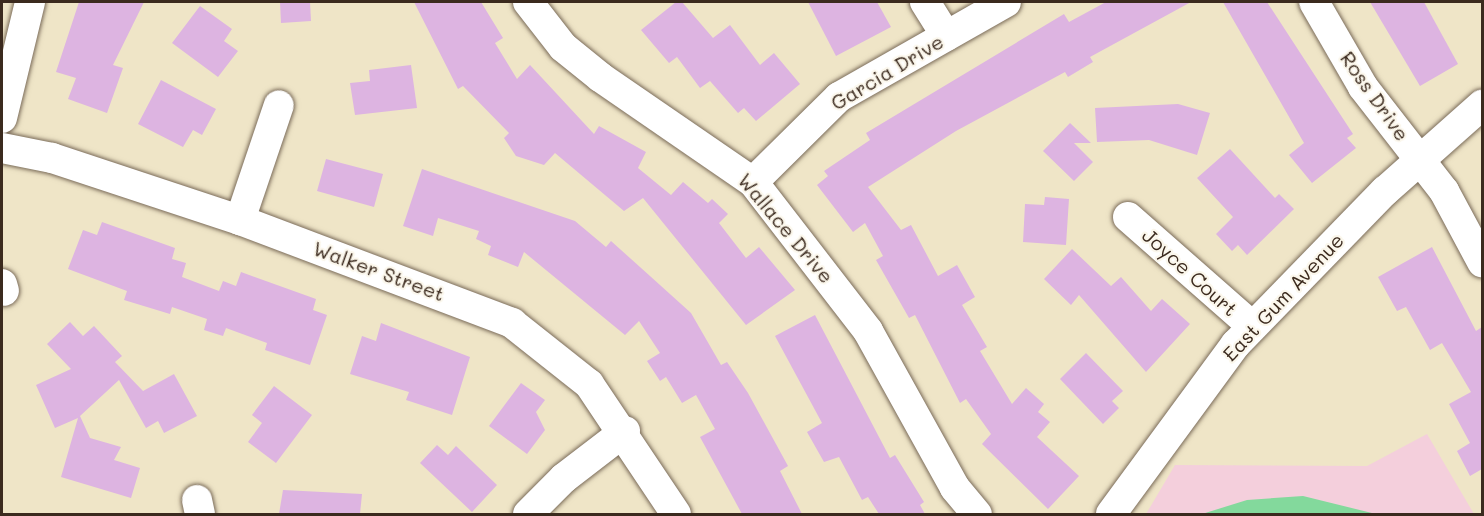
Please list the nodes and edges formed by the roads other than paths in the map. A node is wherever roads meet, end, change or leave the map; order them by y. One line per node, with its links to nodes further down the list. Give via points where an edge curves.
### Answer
1 (30, 2): 9 (street)
2 (528, 2): 12 (street, Wallace Drive, via 562,47)
3 (925, 2): 6 (street)
4 (1006, 2): 6 (street, Garcia Drive)
5 (1314, 2): 11 (street, Ross Drive, via 1363,87)
6 (946, 36): 12 (street, Garcia Drive, via 839,97)
7 (279, 105): 14 (street)
8 (1482, 105): 11 (street, East Gum Avenue)
9 (2, 118)
10 (2, 148): 14 (street, Walker Street, via 52,158)
11 (1419, 159): 15 (street, Ross Drive, via 1444,191); 16 (street, East Gum Avenue)
12 (753, 182): 20 (street, Wallace Drive, via 868,331 955,488)
13 (1128, 217): 16 (street, Joyce Court)
14 (240, 220): 17 (street, Walker Street, via 512,323 589,384)
15 (1482, 262)
16 (1252, 326): 21 (street, East Gum Avenue, via 1192,399)
17 (625, 431): 18 (street, via 564,478); 19 (street, Walker Street)
18 (528, 514)
19 (676, 514)
20 (977, 514)
21 (1111, 514)

